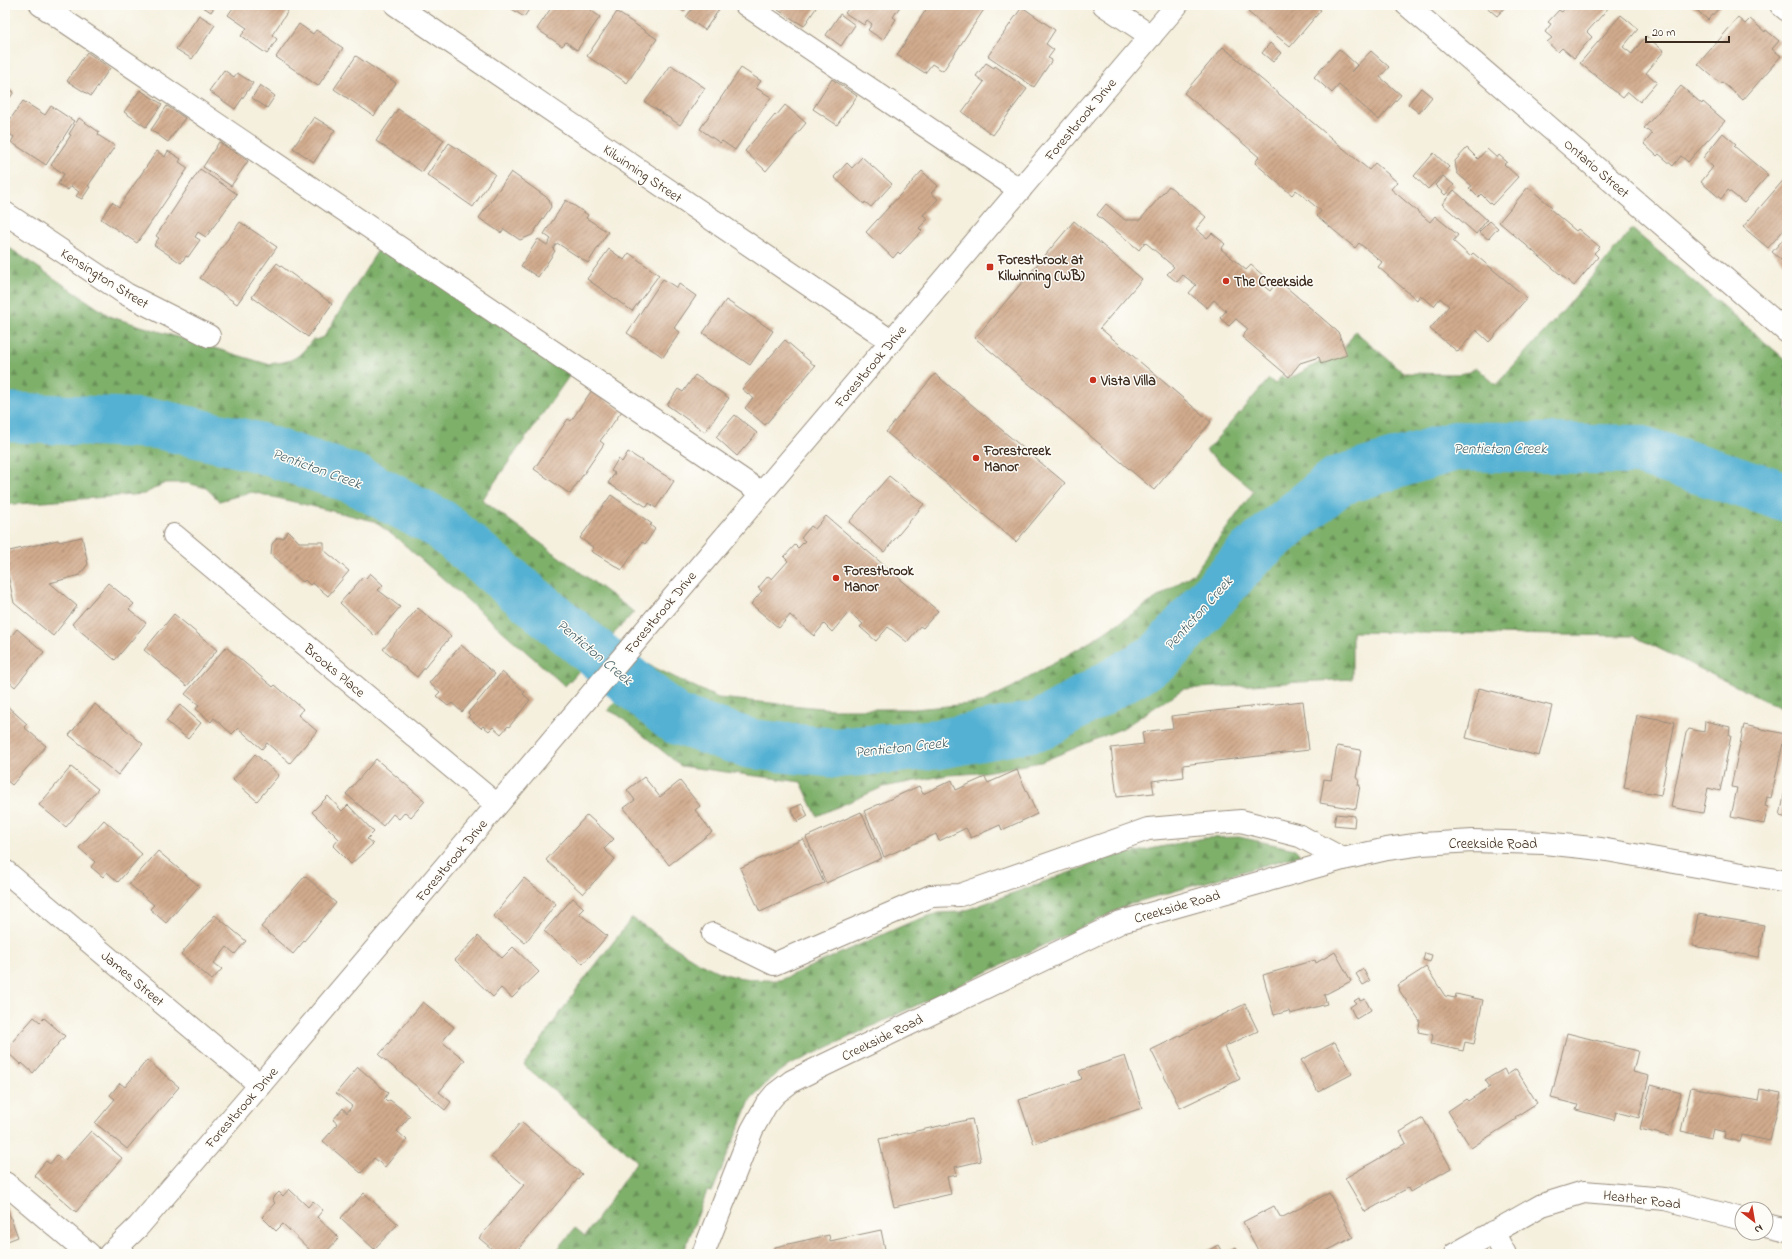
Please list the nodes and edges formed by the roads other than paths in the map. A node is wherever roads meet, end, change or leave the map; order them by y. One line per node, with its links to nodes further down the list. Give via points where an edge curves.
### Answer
1 (41, 5): 15 (street)
2 (396, 5): 14 (street, Kilwinning Street)
3 (746, 5): 10 (street)
4 (1104, 5): 9 (street)
5 (1177, 5): 9 (street, Forestbrook Drive)
6 (1407, 5): 12 (street, Ontario Street)
7 (1781, 5): 8 (street)
8 (1787, 10)
9 (1151, 36): 10 (street, Forestbrook Drive)
10 (1020, 190): 14 (street, Forestbrook Drive)
11 (5, 213): 13 (street, Kensington Street, via 126,294)
12 (1787, 332)
13 (209, 336)
14 (891, 341): 15 (street, Forestbrook Drive)
15 (762, 493): 17 (street, Forestbrook Drive)
16 (174, 534): 17 (street, Brooks Place)
17 (497, 805): 22 (street, Forestbrook Drive)
18 (1343, 859): 20 (street, Creekside Road, via 1422,844 1473,841 1544,843 1601,850); 21 (street, via 1300,836 1241,821 1148,829 960,895 931,896 774,964); 30 (street, Creekside Road, via 1121,922 792,1081 766,1105 752,1130)
19 (5, 871): 22 (street, James Street)
20 (1787, 882)
21 (713, 934)
22 (260, 1085): 29 (street, Forestbrook Drive, via 138,1227)
23 (5, 1183): 28 (street)
24 (1734, 1217): 27 (street, Heather Road, via 1665,1199 1584,1192 1542,1205)
25 (1774, 1227): 26 (street)
26 (1787, 1230)
27 (1493, 1232): 31 (street, Heather Road); 32 (street)
28 (89, 1254)
29 (110, 1254)
30 (703, 1254)
31 (1455, 1254)
32 (1505, 1254)

